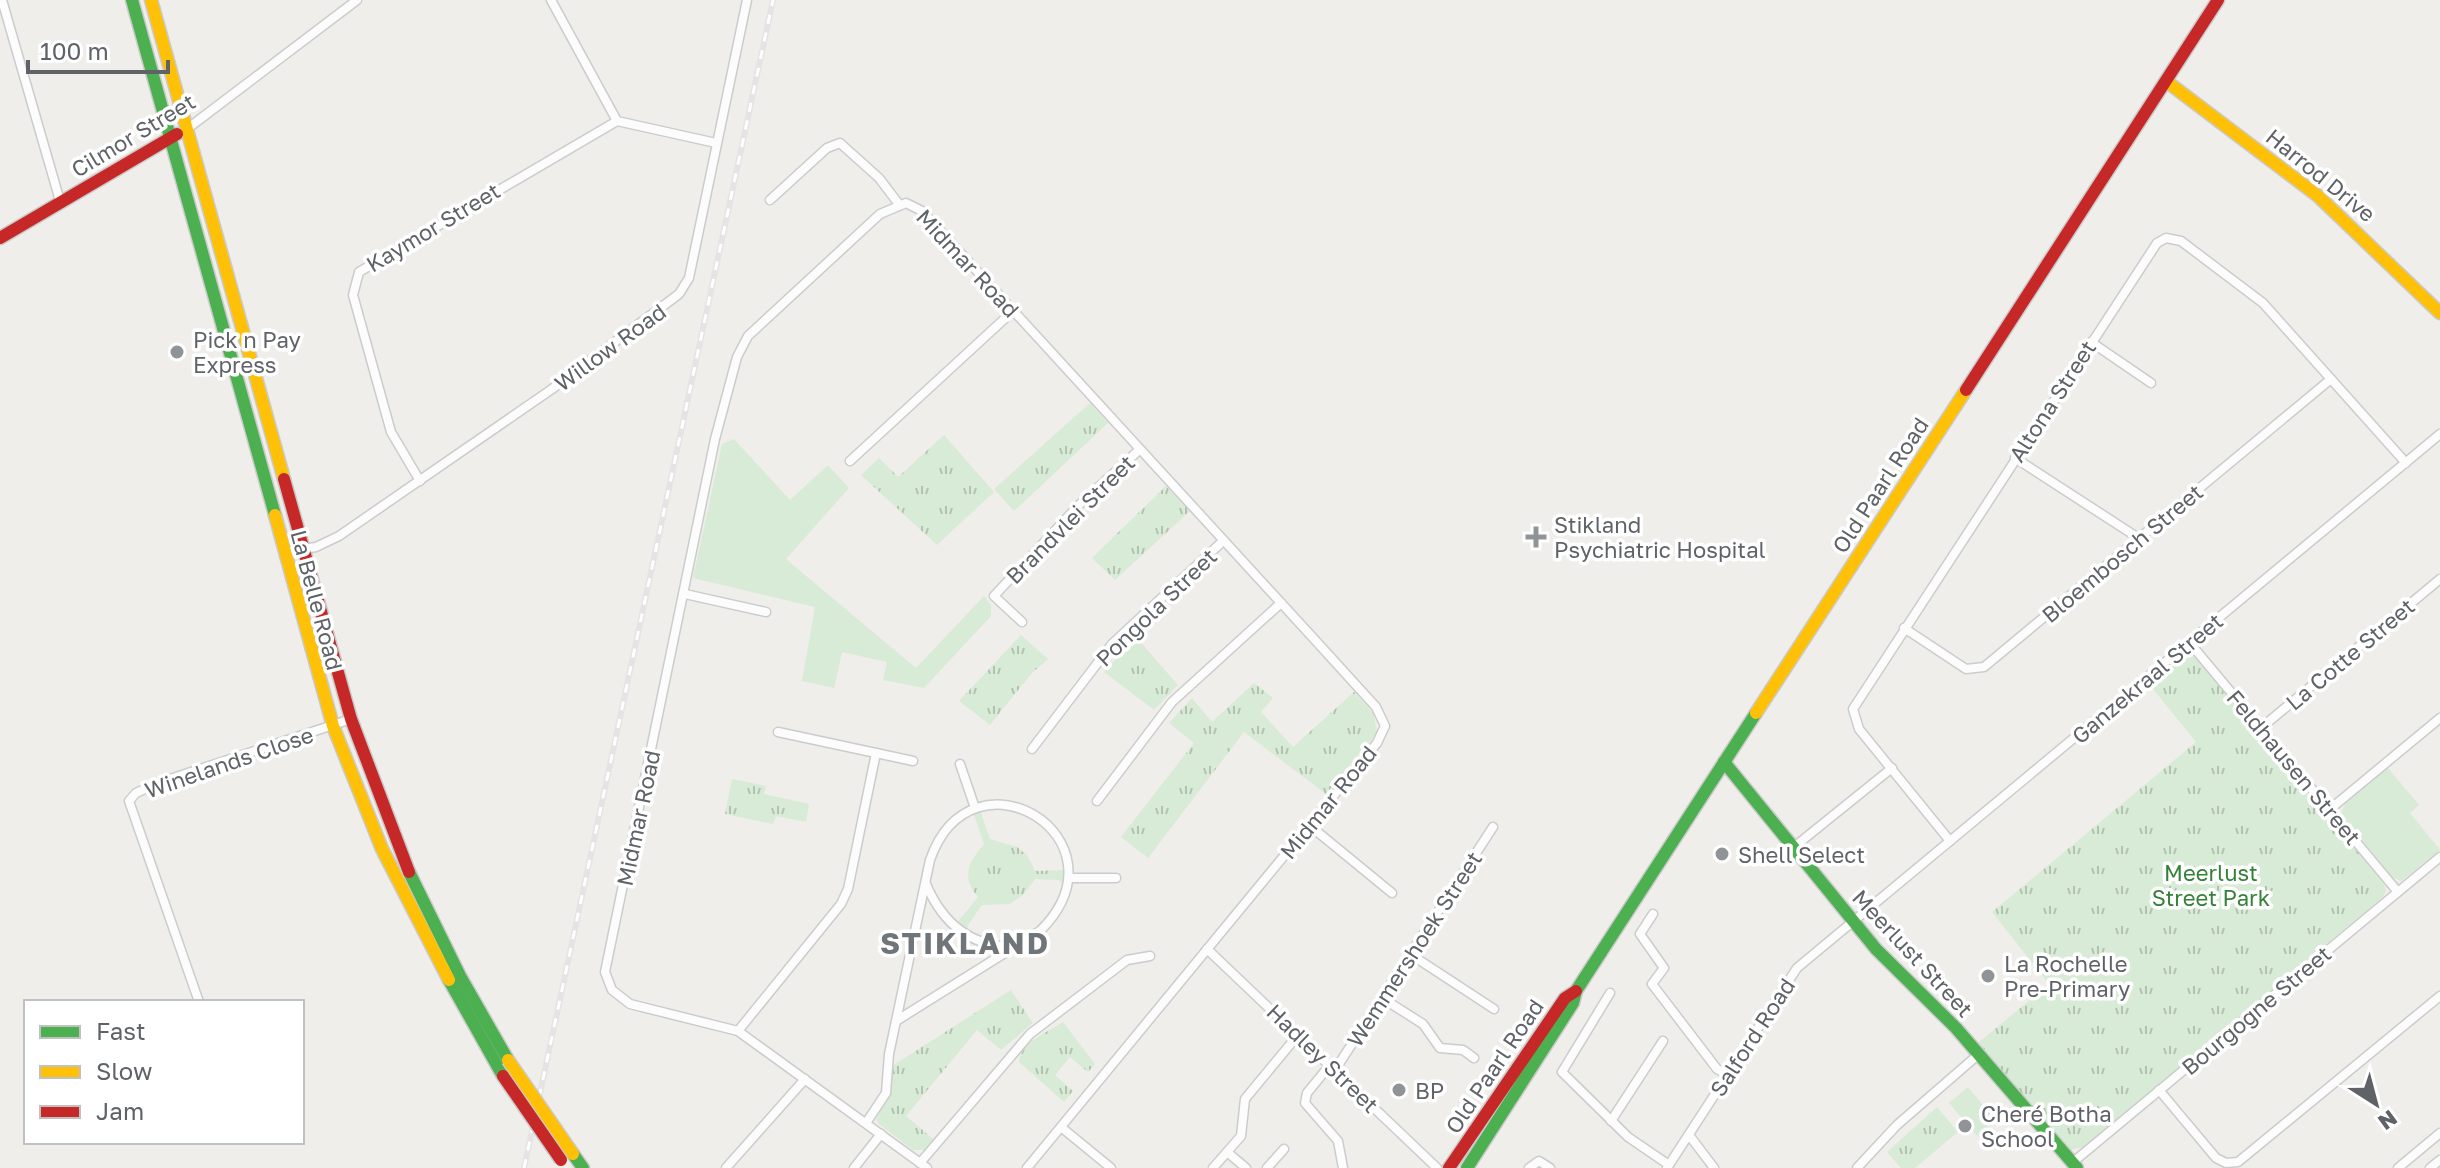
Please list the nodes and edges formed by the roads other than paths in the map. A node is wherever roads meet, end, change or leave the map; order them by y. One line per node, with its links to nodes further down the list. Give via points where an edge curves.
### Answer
1 (2, 0): 14 (street)
2 (132, 0): 11 (main road, La Belle Road)
3 (151, 0): 10 (main road, La Belle Road)
4 (357, 0): 10 (street, Cilmor Street)
5 (551, 0): 9 (street)
6 (747, 0): 12 (street, Willow Road)
7 (2218, 0): 8 (main road, Old Paarl Road)
8 (2166, 81): 18 (main road, Harrod Drive, via 2318,196); 47 (main road, Old Paarl Road)
9 (617, 121): 12 (street); 27 (street, Kaymor Street, via 359,272 353,295 391,432)
10 (187, 129): 11 (main road, Cilmor Street); 30 (main road, La Belle Road)
11 (170, 138): 14 (main road, Cilmor Street); 31 (main road, La Belle Road)
12 (716, 143): 27 (street, Willow Road, via 689,278 679,294)
13 (770, 200): 15 (street, via 827,148 840,143)
14 (60, 201): 16 (main road, Cilmor Street)
15 (898, 203): 17 (street, Midmar Road, via 918,207); 33 (street, Midmar Road, via 868,224 742,345 715,439)
16 (0, 238)
17 (1013, 311): 23 (street, Midmar Road); 25 (street)
18 (2440, 313)
19 (2091, 342): 20 (street, Altona Street, via 2154,246 2171,238 2254,295); 21 (street); 24 (street, Altona Street)
20 (2331, 379): 26 (street, Altona Street); 28 (street, Bloembosch Street)
21 (2151, 383)
22 (2440, 434): 26 (street, Ganzekraal Street)
23 (1139, 450): 29 (street, Midmar Road); 36 (street, Brandvlei Street, via 994,596)
24 (2015, 458): 28 (street); 37 (street, Altona Street)
25 (850, 461)
26 (2406, 463): 38 (street, Ganzekraal Street)
27 (420, 481): 30 (street, Willow Road, via 338,537)
28 (2140, 539): 37 (street, Bloembosch Street, via 1980,669 1961,667)
29 (1223, 541): 34 (street, Midmar Road); 44 (street, Pongola Street, via 1112,644)
30 (302, 551): 31 (street, Willow Road); 40 (main road, La Belle Road)
31 (283, 552): 41 (main road, La Belle Road)
32 (2440, 579): 42 (street, La Cotte Street)
33 (685, 594): 35 (street); 76 (street, Midmar Road, via 605,972 612,990 630,1004)
34 (1281, 603): 50 (street, via 1172,702); 53 (street, Midmar Road, via 1376,707 1385,726 1377,743)
35 (766, 612)
36 (1022, 622)
37 (1904, 628): 49 (street, Altona Street, via 1853,711 1857,725)
38 (2189, 642): 42 (street, Feldhausen Street); 55 (street, Ganzekraal Street)
39 (2440, 718): 52 (street)
40 (351, 719): 41 (street, Winelands Close); 94 (main road, La Belle Road, bridge, via 434,927)
41 (333, 726): 73 (street, Winelands Close, via 158,783 129,801); 94 (main road, La Belle Road, bridge, via 412,912 503,1076)
42 (2261, 728): 52 (street, Feldhausen Street)
43 (778, 732): 45 (street)
44 (1032, 749)
45 (876, 753): 46 (street); 76 (street, via 842,902)
46 (913, 761)
47 (1724, 762): 56 (main road, Meerlust Street); 69 (main road, Old Paarl Road)
48 (960, 764): 51 (street)
49 (1892, 768): 55 (street, Altona Street); 56 (street)
50 (1097, 801)
51 (975, 808): 58 (street, via 1004,804 1035,814 1059,837); 60 (street, via 943,832)
52 (2329, 810): 61 (street, Feldhausen Street)
53 (1309, 825): 62 (street); 66 (street, Midmar Road)
54 (1493, 827): 67 (street, Wemmershoek Street)
55 (1950, 841): 64 (street, Ganzekraal Street)
56 (1794, 847): 64 (main road, Meerlust Street)
57 (2440, 857): 61 (street, Bourgogne Street)
58 (1069, 878): 59 (street); 65 (street, via 1056,915)
59 (1116, 878)
60 (926, 883): 65 (street, via 942,914 966,935); 75 (street)
61 (2398, 892): 84 (street, Bourgogne Street)
62 (1392, 893)
63 (1653, 914): 82 (street, via 1640,935 1664,968 1653,986 1717,1069)
64 (1853, 921): 79 (main road, Meerlust Street); 82 (street, Salford Road, via 1792,973)
65 (1013, 947): 75 (street)
66 (1207, 949): 77 (street, Hadley Street); 87 (street, Midmar Road)
67 (1410, 954): 72 (street, Wemmershoek Street); 74 (street)
68 (1150, 956): 96 (street, via 1127,960 1030,1034)
69 (1576, 991): 108 (main road, Old Paarl Road, via 1565,998); 109 (main road, Old Paarl Road)
70 (1610, 993): 85 (street, via 1562,1070)
71 (2440, 996): 84 (street, via 2238,1162 2216,1158)
72 (1382, 998): 80 (street, via 1423,1024 1440,1048 1463,1050); 81 (street, Wemmershoek Street)
73 (198, 1000)
74 (1494, 1009)
75 (896, 1021): 86 (street, via 885,1097)
76 (738, 1031): 83 (street, Midmar Road)
77 (1298, 1035): 81 (street, Hadley Street); 92 (street, via 1245,1099 1243,1132)
78 (1663, 1041): 85 (street)
79 (1979, 1054): 95 (main road, Meerlust Street); 113 (street, via 1888,1132)
80 (1474, 1058)
81 (1332, 1067): 106 (street, Wemmershoek Street, via 1307,1093 1305,1103 1338,1141); 107 (street, Hadley Street)
82 (1728, 1075): 90 (street, Salford Road)
83 (805, 1079): 86 (street, Midmar Road); 99 (street)
84 (2159, 1090): 95 (street, Bourgogne Street)
85 (1611, 1121): 97 (street)
86 (866, 1123): 89 (street, Midmar Road)
87 (1061, 1127): 101 (street, Midmar Road); 102 (street)
88 (2440, 1133): 114 (street)
89 (881, 1134): 96 (street, Midmar Road); 100 (street)
90 (1689, 1135): 97 (street, Salford Road); 112 (street)
91 (1284, 1149): 105 (street)
92 (1227, 1152): 103 (street); 104 (street)
93 (2440, 1160): 115 (street)
94 (567, 1161): 98 (main road, La Belle Road)
95 (2074, 1165)
96 (924, 1166)
97 (1668, 1167)
98 (583, 1168)
99 (726, 1168)
100 (854, 1168)
101 (1027, 1168)
102 (1111, 1168)
103 (1213, 1168)
104 (1246, 1168)
105 (1267, 1168)
106 (1343, 1168)
107 (1437, 1168)
108 (1449, 1168)
109 (1467, 1168)
110 (1529, 1168): 111 (street, via 1542,1161)
111 (1550, 1168)
112 (1714, 1168)
113 (1857, 1168)
114 (2398, 1168)
115 (2430, 1168)

